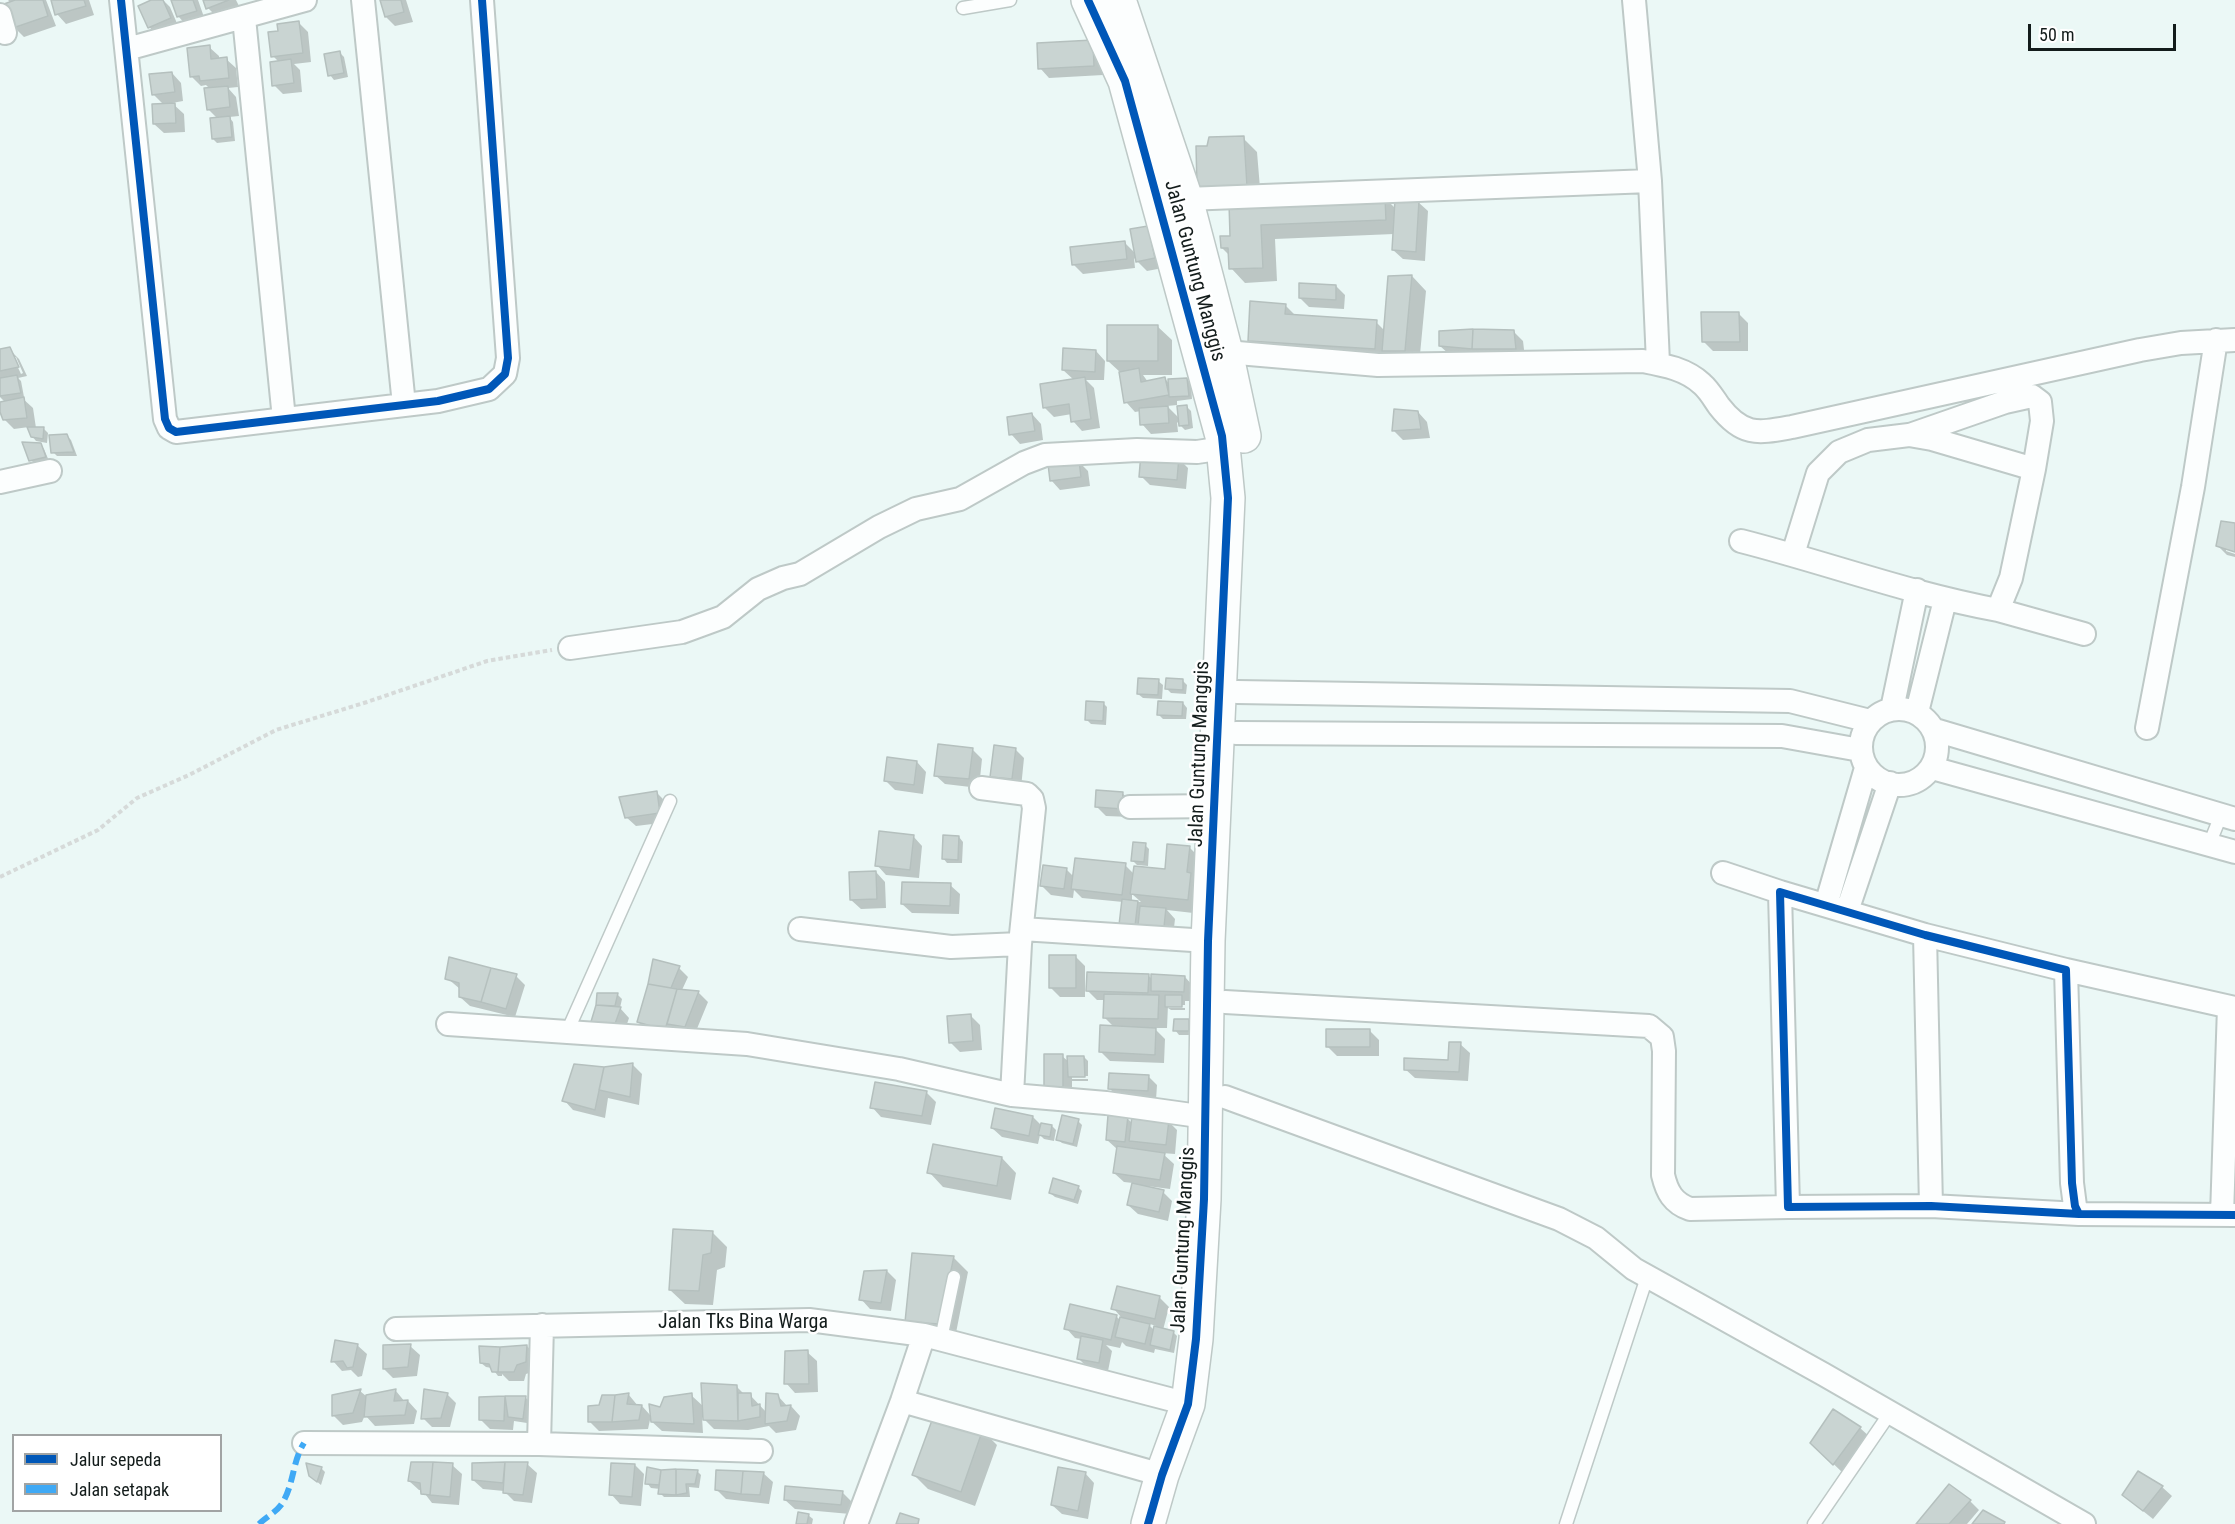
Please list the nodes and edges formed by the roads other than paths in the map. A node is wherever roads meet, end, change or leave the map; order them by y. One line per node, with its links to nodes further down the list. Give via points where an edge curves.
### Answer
1 (121, 0): 11 (street)
2 (305, 0): 10 (street)
3 (363, 0): 17 (street)
4 (482, 0): 17 (street, via 508,358 505,374 489,389)
5 (1010, 0): 9 (lane)
6 (1088, 0): 20 (street, Jalan Guntung Manggis, via 1125,81)
7 (1119, 0): 13 (street, Jalan Guntung Manggis)
8 (1634, 0): 12 (street)
9 (963, 8)
10 (244, 18): 11 (street); 18 (street)
11 (128, 49): 18 (street, via 166,423 176,432)
12 (1650, 181): 13 (street); 16 (street)
13 (1186, 200): 15 (street, Jalan Guntung Manggis)
14 (2225, 340): 16 (street, via 2140,350 1757,433 1739,427 1727,417 1702,384 1672,366); 35 (street)
15 (1226, 352): 16 (street, via 1378,365); 31 (street, Jalan Guntung Manggis, via 1245,443 1248,489)
16 (1658, 363)
17 (404, 405): 18 (street)
18 (284, 419)
19 (1909, 435): 21 (street); 21 (street, via 2032,396 2040,402 2042,422); 25 (street, via 1869,440 1839,452 1818,473)
20 (1224, 448): 30 (street, via 1045,455 960,499 916,509 879,526 800,574 758,589 723,617 682,632); 43 (street, Jalan Guntung Manggis, via 1228,498)
21 (2034, 470): 28 (street, via 2011,578)
22 (50, 471): 23 (street)
23 (0, 481)
24 (1741, 541): 25 (street)
25 (1793, 554): 26 (street)
26 (1917, 590): 27 (street); 32 (street)
27 (1945, 600): 28 (street); 33 (street)
28 (1998, 610): 29 (street)
29 (2084, 634)
30 (570, 648)
31 (1237, 692): 34 (street, via 1790,701); 37 (street, Jalan Guntung Manggis)
32 (1892, 709): 33 (street); 34 (street)
33 (1917, 712): 36 (street)
34 (1870, 721): 38 (street, via 1862,734)
35 (2147, 728)
36 (1935, 730): 39 (street, via 1938,750); 45 (street)
37 (1236, 734): 38 (street, via 1782,736); 56 (street, Jalan Guntung Manggis)
38 (1863, 759): 40 (street, via 1880,781); 50 (street)
39 (1932, 768): 40 (street, via 1917,781 1899,786); 46 (street)
40 (1890, 783): 50 (street)
41 (981, 788): 53 (street, via 1027,794 1032,799)
42 (670, 801): 59 (lane)
43 (1214, 806): 44 (street); 54 (street, Jalan Guntung Manggis)
44 (1130, 807)
45 (2228, 817): 46 (lane)
46 (2209, 845): 47 (street)
47 (2235, 852)
48 (1723, 873): 49 (street)
49 (1779, 892): 50 (street); 63 (street)
50 (1837, 908): 52 (street)
51 (800, 929): 53 (street, via 951,947)
52 (1925, 935): 55 (street); 62 (street)
53 (1021, 937): 54 (street); 60 (street)
54 (1208, 941): 61 (street, Jalan Guntung Manggis)
55 (2066, 970): 57 (street); 64 (street, via 2073,1183)
56 (1225, 1002): 61 (street, Jalan Guntung Manggis); 63 (street, via 1649,1026 1662,1037 1665,1051 1664,1175 1666,1189 1674,1200 1690,1209)
57 (2232, 1007): 65 (street)
58 (448, 1024): 59 (street)
59 (567, 1032): 60 (street, via 713,1041 797,1051)
60 (1011, 1095): 61 (street)
61 (1215, 1107): 67 (street, via 1559,1219 1596,1238); 72 (street, Jalan Guntung Manggis); 80 (street, Jalan Guntung Manggis, via 1210,1395)
62 (1930, 1206): 63 (street); 64 (street)
63 (1788, 1207)
64 (2079, 1214): 65 (street)
65 (2228, 1215)
66 (954, 1277): 70 (lane)
67 (1647, 1277): 73 (street); 81 (lane)
68 (542, 1325): 69 (street, Jalan Tks Bina Warga); 70 (street, Jalan Tks Bina Warga, via 809,1320); 75 (street)
69 (396, 1329)
70 (933, 1337): 71 (street); 72 (street, Jalan Tks Bina Warga)
71 (902, 1401): 77 (street); 78 (street)
72 (1188, 1404): 77 (street, Jalan Guntung Manggis)
73 (1890, 1413): 82 (lane); 83 (street)
74 (304, 1443): 75 (street)
75 (539, 1444): 76 (street)
76 (761, 1451)
77 (1162, 1475): 79 (street, Jalan Guntung Manggis)
78 (856, 1524)
79 (1148, 1524)
80 (1169, 1524)
81 (1566, 1524)
82 (1814, 1524)
83 (2084, 1524)

